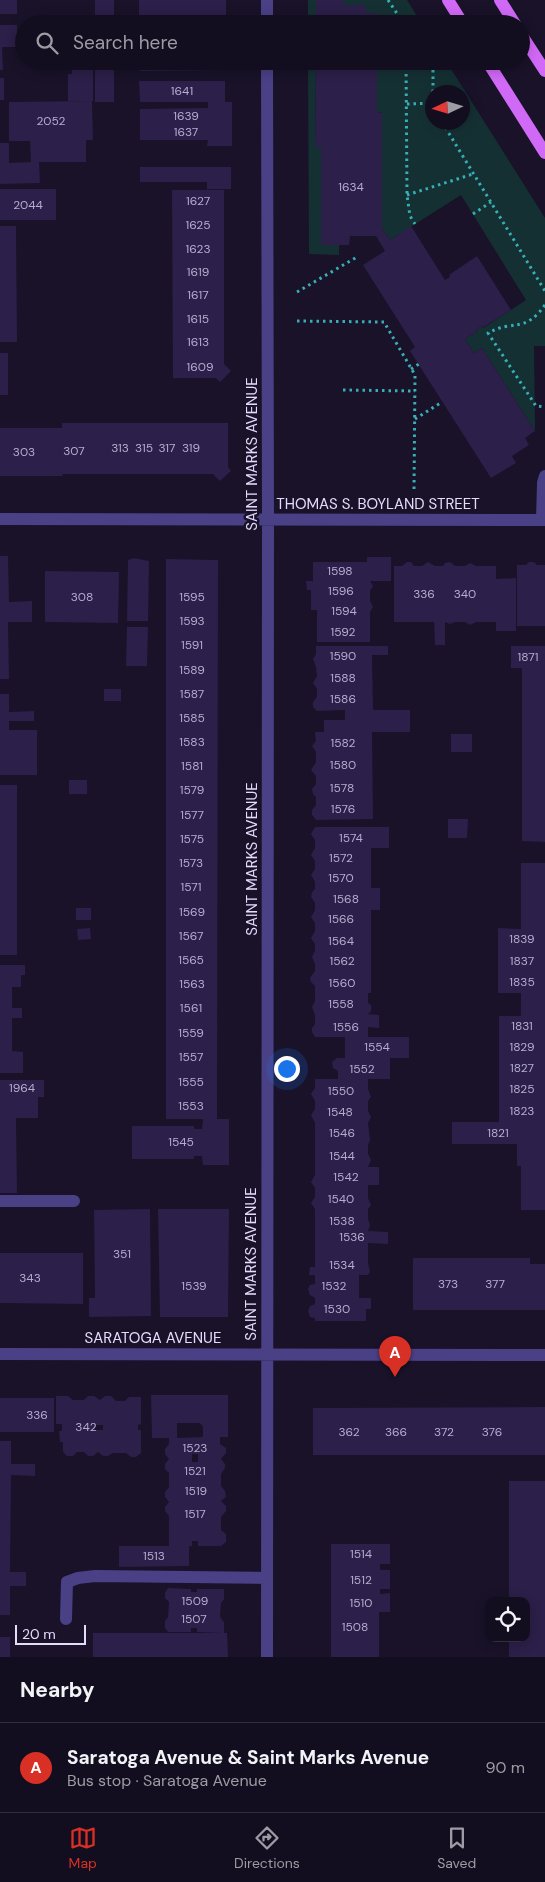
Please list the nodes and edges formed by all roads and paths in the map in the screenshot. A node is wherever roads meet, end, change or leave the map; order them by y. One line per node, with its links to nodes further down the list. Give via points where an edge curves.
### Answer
1 (267, 0): 5 (street)
2 (388, 0): 6 (path)
3 (448, 0): 7 (main road)
4 (500, 0): 8 (main road)
5 (267, 15)
6 (398, 15)
7 (457, 15)
8 (509, 15)
9 (530, 48): 14 (main road)
10 (267, 70): 40 (street, SAINT MARKS AVENUE)
11 (406, 70): 17 (path)
12 (434, 70): 15 (path)
13 (493, 70): 19 (main road)
14 (545, 71)
15 (434, 85)
16 (425, 103): 17 (path)
17 (407, 104): 21 (path)
18 (447, 130): 20 (path)
19 (545, 153)
20 (473, 174): 21 (path); 22 (path)
21 (407, 195): 24 (path, via 410,216)
22 (491, 202): 23 (path); 26 (path)
23 (473, 214)
24 (415, 224)
25 (358, 257): 27 (path)
26 (545, 291)
27 (297, 292)
28 (545, 305): 35 (path, via 527,323 488,333 536,406)
29 (296, 321): 31 (path, via 384,322)
30 (419, 364): 31 (path)
31 (411, 369): 33 (path, via 415,375)
32 (343, 390): 33 (path)
33 (415, 391): 36 (path)
34 (442, 402): 36 (path)
35 (545, 407)
36 (415, 419): 38 (path)
37 (545, 476): 41 (street)
38 (414, 492)
39 (0, 519): 40 (street, THOMAS S. BOYLAND STREET)
40 (268, 519): 41 (street, THOMAS S. BOYLAND STREET); 45 (street, SAINT MARKS AVENUE)
41 (544, 520)
42 (0, 1201): 43 (street)
43 (74, 1201)
44 (0, 1354): 45 (street, SARATOGA AVENUE)
45 (267, 1355): 46 (street, SARATOGA AVENUE); 47 (street, SAINT MARKS AVENUE)
46 (545, 1355)
47 (267, 1578): 48 (street, via 78,1578 67,1582); 49 (street, SAINT MARKS AVENUE)
48 (66, 1619)
49 (267, 1657)

